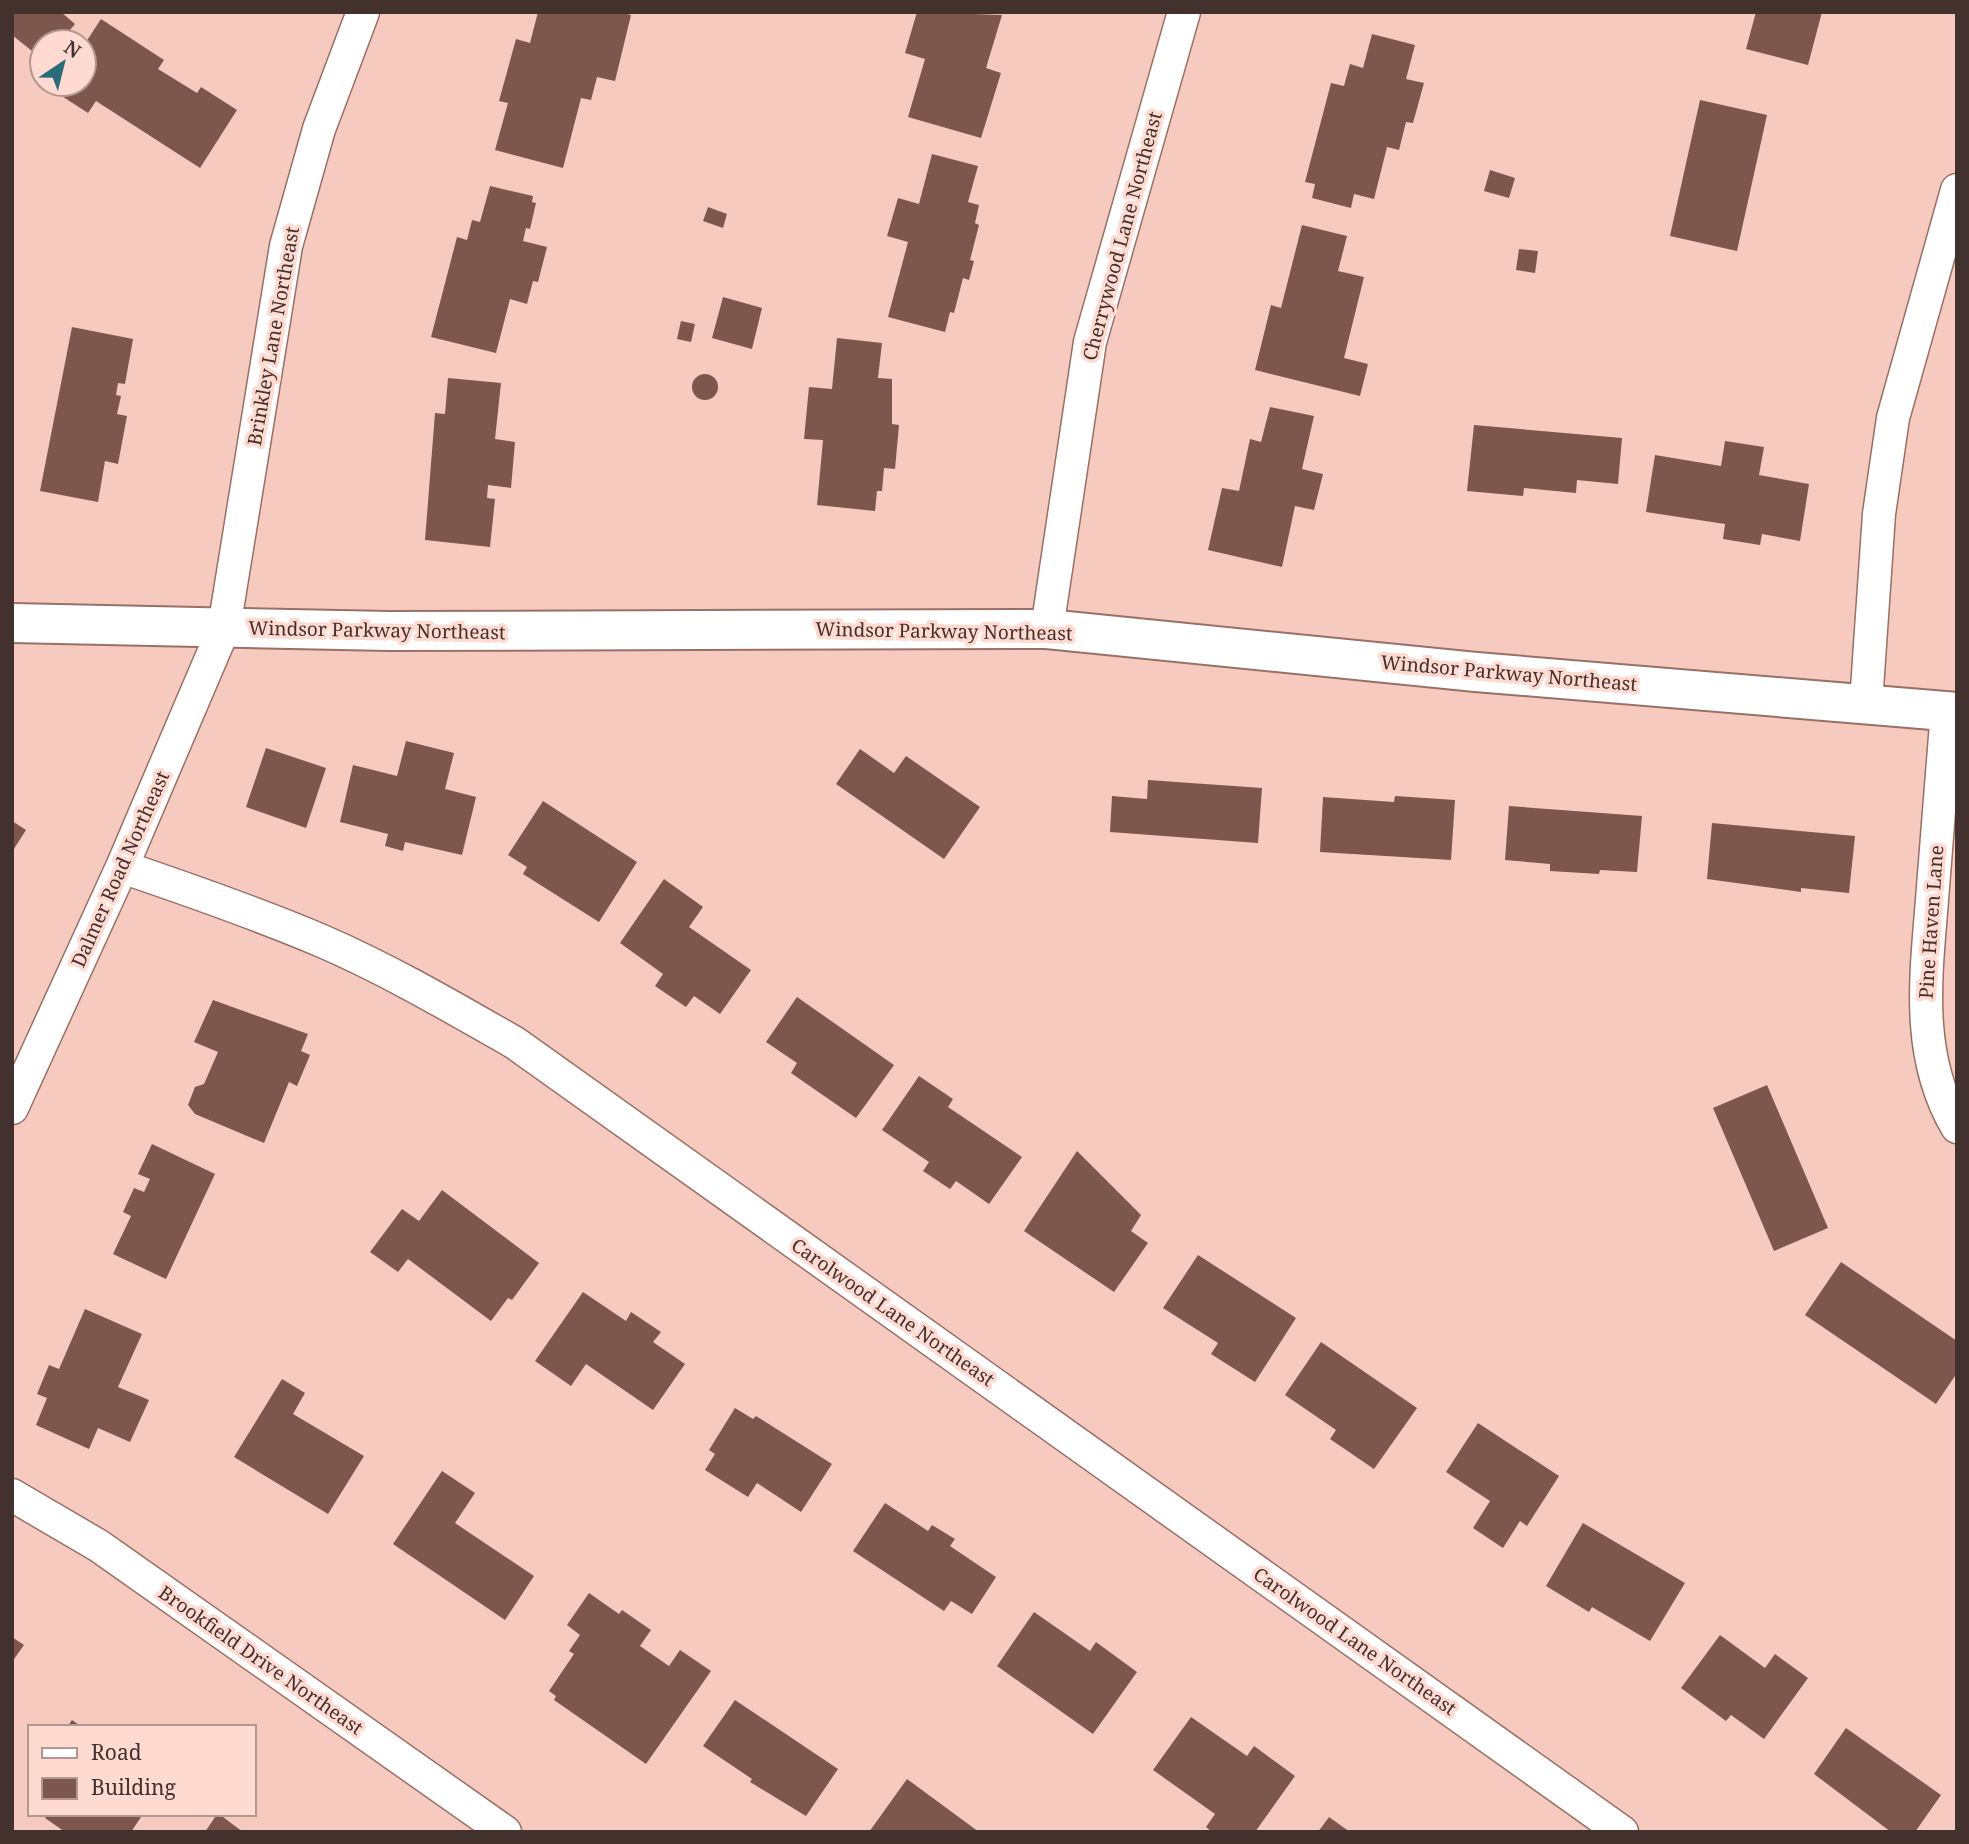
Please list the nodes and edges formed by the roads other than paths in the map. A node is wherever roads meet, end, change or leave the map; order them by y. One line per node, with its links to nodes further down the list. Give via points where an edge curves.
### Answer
1 (1184, 12): 6 (street, Cherrywood Lane Northeast, via 1090,342)
2 (360, 13): 5 (street, Brinkley Lane Northeast, via 318,130 286,246)
3 (1957, 190): 7 (street, via 1893,418 1878,514)
4 (12, 622): 5 (street, Windsor Parkway Northeast)
5 (224, 628): 6 (street, Windsor Parkway Northeast, via 389,632); 9 (street, Dalmer Road Northeast)
6 (1047, 629): 7 (street, Windsor Parkway Northeast, via 1476,672)
7 (1866, 703): 8 (street, Windsor Parkway Northeast)
8 (1952, 711): 11 (street, Pine Haven Lane, via 1924,1012 1931,1066 1944,1106)
9 (122, 867): 10 (street, Dalmer Road Northeast); 14 (street, Carolwood Lane Northeast, via 324,942 515,1043)
10 (12, 1108)
11 (1957, 1127)
12 (12, 1495): 13 (street, Brookfield Drive Northeast, via 99,1546)
13 (506, 1832)
14 (1622, 1832)

